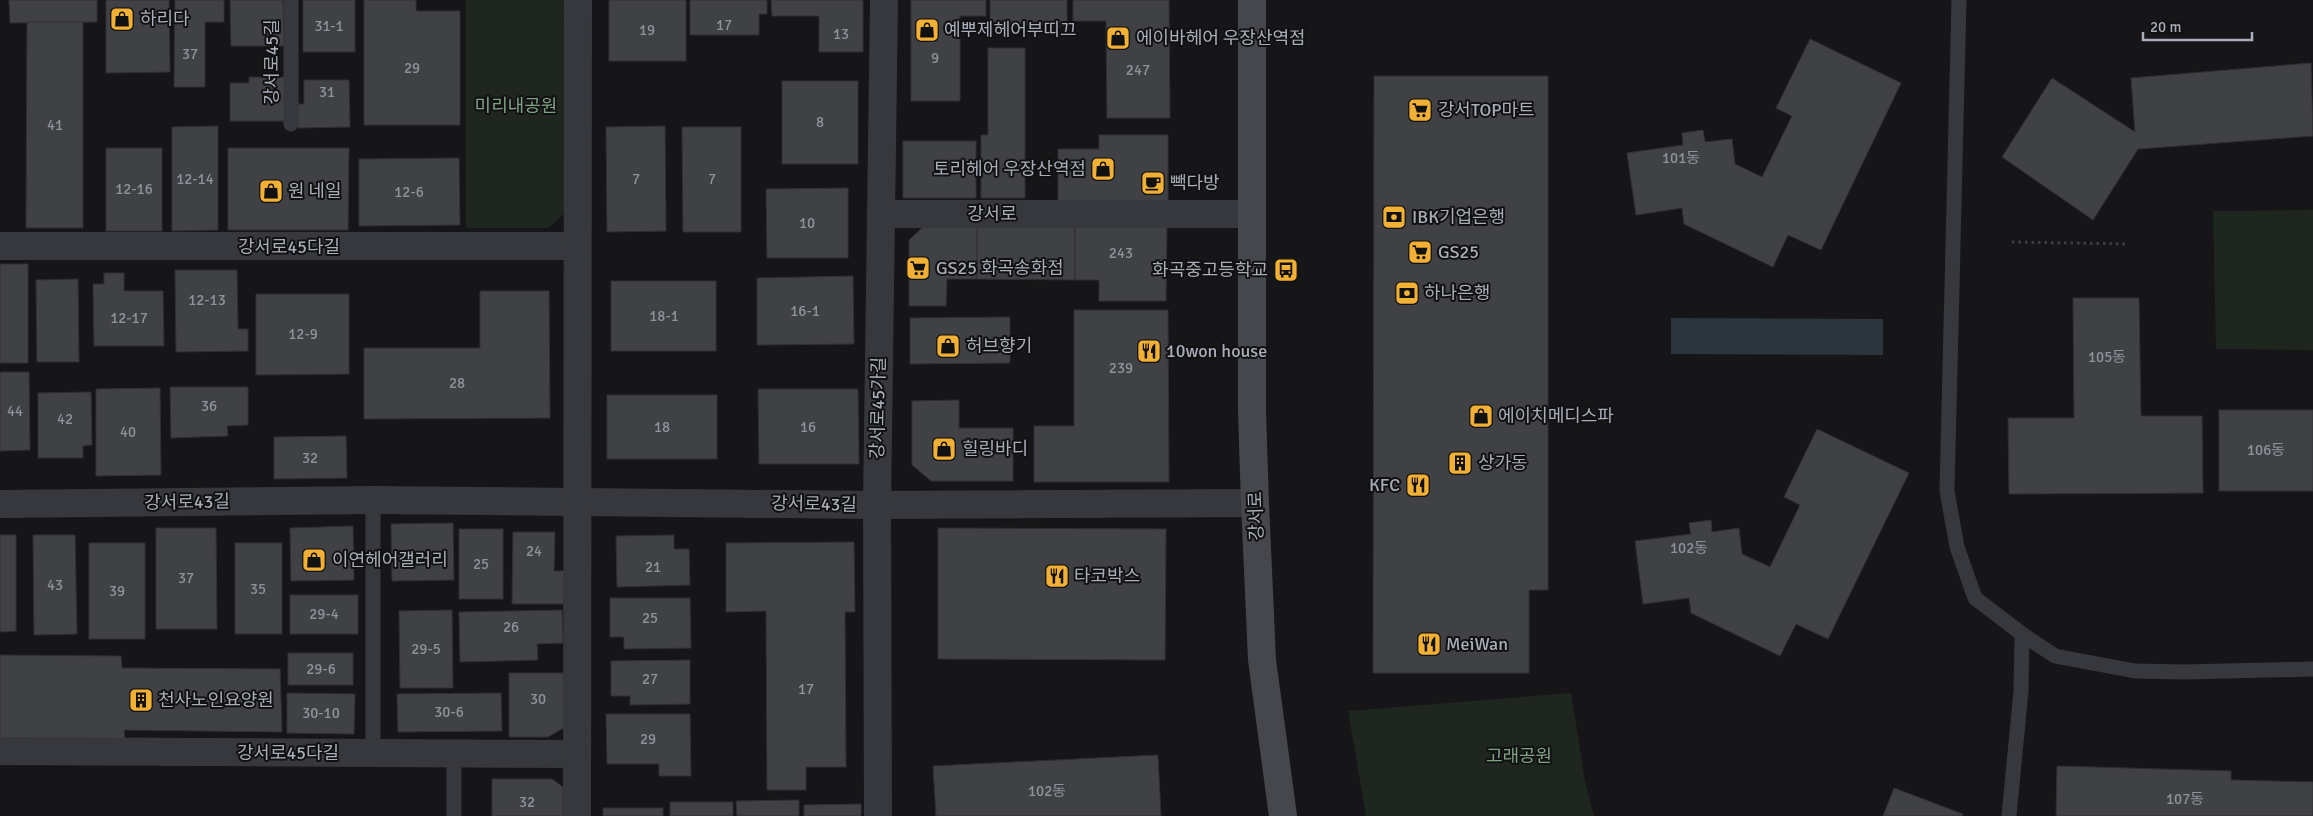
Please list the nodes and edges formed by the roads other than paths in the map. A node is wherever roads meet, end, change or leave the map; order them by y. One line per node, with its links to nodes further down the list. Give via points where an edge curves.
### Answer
1 (291, 0): 6 (lane, 강서로45길)
2 (578, 0): 10 (street)
3 (884, 0): 7 (street, 강서로45가길)
4 (1252, 0): 8 (main road, 강서로)
5 (1959, 0): 16 (lane, via 1947,491 1957,547 1975,598)
6 (291, 124)
7 (881, 214): 8 (street, 강서로); 15 (street, 강서로45가길)
8 (1252, 214): 13 (main road, 강서로)
9 (0, 246): 10 (street, 강서로45다길)
10 (577, 246): 12 (street)
11 (374, 500): 12 (street, 강서로43길); 14 (street, 강서로43길); 19 (lane)
12 (577, 501): 15 (street, 강서로43길); 21 (street)
13 (1255, 503): 15 (street, 강서로43길); 25 (main road, 강서로, via 1262,660)
14 (0, 504)
15 (877, 505): 24 (street, 강서로45가길)
16 (2022, 634): 17 (lane, via 2055,656 2135,671); 26 (lane, via 2021,691)
17 (2313, 669)
18 (0, 751): 19 (street, 강서로45다길)
19 (374, 753): 20 (street, 강서로45다길)
20 (454, 753): 21 (street, 강서로45다길); 22 (lane)
21 (576, 754): 23 (street)
22 (454, 816)
23 (576, 816)
24 (878, 816)
25 (1283, 816)
26 (2010, 816)

